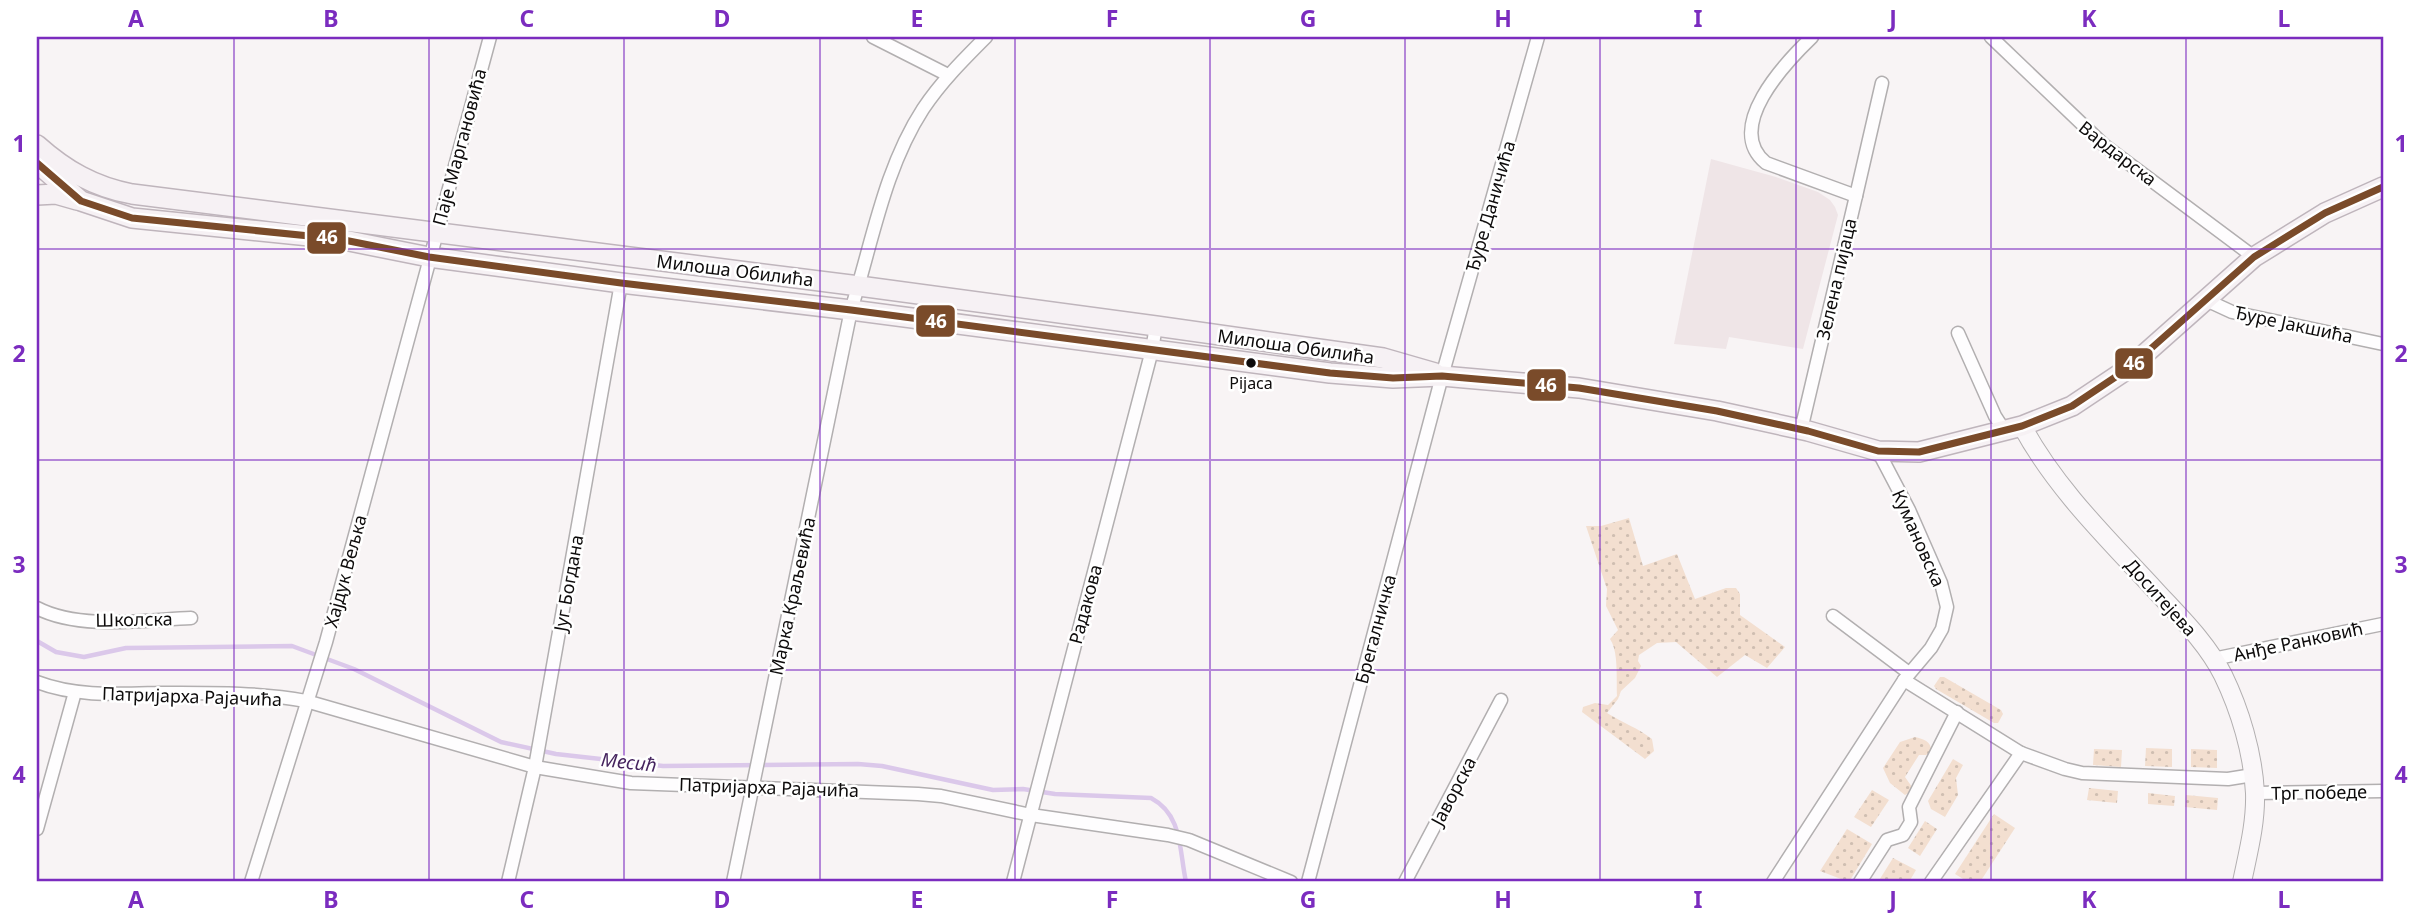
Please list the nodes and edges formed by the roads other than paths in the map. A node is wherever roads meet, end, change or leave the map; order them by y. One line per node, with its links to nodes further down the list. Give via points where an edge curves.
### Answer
1 (490, 37): 15 (street, Паје Маргановића)
2 (873, 37): 7 (street)
3 (986, 37): 7 (street, Марка Краљевића)
4 (1538, 37): 26 (street, Ђуре Даничића)
5 (1812, 37): 13 (street, Зелена пијаца, via 1765,93 1752,123 1751,138 1755,152 1770,165)
6 (1991, 37): 17 (street, Вардарска, via 2104,145)
7 (948, 75): 19 (street, Марка Краљевића, via 915,124 897,164)
8 (1882, 83): 13 (street)
9 (37, 145): 15 (main road, Милоша Обилића, via 66,169 109,190)
10 (37, 163): 14 (main road, Милоша Обилића)
11 (2383, 187): 17 (main road, via 2325,213)
12 (37, 195): 14 (main road, via 56,194)
13 (1856, 196): 28 (street, Зелена пијаца)
14 (81, 201): 16 (main road, Милоша Обилића, via 132,218 339,239)
15 (436, 232): 16 (street, Паје Маргановића); 19 (main road, Милоша Обилића)
16 (429, 257): 18 (main road, Милоша Обилића); 39 (street, Хајдук Вељка, via 326,642)
17 (2254, 257): 20 (main road)
18 (621, 283): 21 (main road, Милоша Обилића); 42 (street, Југ Богдана)
19 (859, 286): 21 (street, Марка Краљевића); 22 (main road, Милоша Обилића)
20 (2206, 300): 24 (street, Ђуре Јакшића, via 2232,312); 27 (main road, via 2099,390 2064,410)
21 (851, 310): 25 (main road, Милоша Обилића); 44 (street, Марка Краљевића)
22 (1156, 326): 25 (street, Радакова); 26 (main road, Милоша Обилића, via 1383,358)
23 (1958, 332): 27 (street)
24 (2383, 344)
25 (1152, 350): 26 (main road, Милоша Обилића, via 1366,377); 46 (street, Радакова)
26 (1442, 376): 28 (main road, Милоша Обилића, via 1579,388); 53 (street, Брегалничка)
27 (2013, 428): 29 (main road, via 1919,452); 34 (main road, Доситејева)
28 (1801, 430): 29 (main road)
29 (1878, 451): 35 (street, Кумановска, via 1909,510 1947,607 1942,629)
30 (37, 608): 32 (street, Школска, via 92,621)
31 (1833, 615): 35 (street, Трг победе)
32 (191, 618)
33 (2383, 624): 34 (street, Анђе Ранковић)
34 (2213, 659): 43 (main road, Доситејева, via 2237,709)
35 (1907, 677): 40 (street, Трг победе); 55 (street)
36 (37, 682): 37 (street, Патријарха Рајачића)
37 (75, 692): 39 (street, Патријарха Рајачића, via 225,693); 47 (street)
38 (1501, 700): 54 (street, Јаворска)
39 (306, 701): 42 (street, Патријарха Рајачића); 48 (street, Хајдук Вељка)
40 (1957, 712): 41 (street, Трг победе); 56 (street, via 1909,807 1911,822 1903,835 1887,840)
41 (2021, 753): 43 (street, Трг победе, via 2082,773); 57 (street)
42 (535, 763): 44 (street, Патријарха Рајачића, via 631,783); 49 (street, Југ Богдана)
43 (2254, 784): 45 (street, Трг победе); 58 (main road, Доситејева, via 2254,818)
44 (753, 788): 46 (street, Патријарха Рајачића, via 941,796); 50 (street, Марка Краљевића)
45 (2383, 790)
46 (1031, 815): 51 (street, Радакова); 52 (street, Патријарха Рајачића, via 1189,840)
47 (37, 829)
48 (251, 882)
49 (508, 882)
50 (733, 882)
51 (1013, 882)
52 (1291, 882)
53 (1308, 882)
54 (1405, 882)
55 (1773, 882)
56 (1860, 882)
57 (1931, 882)
58 (2242, 882)

